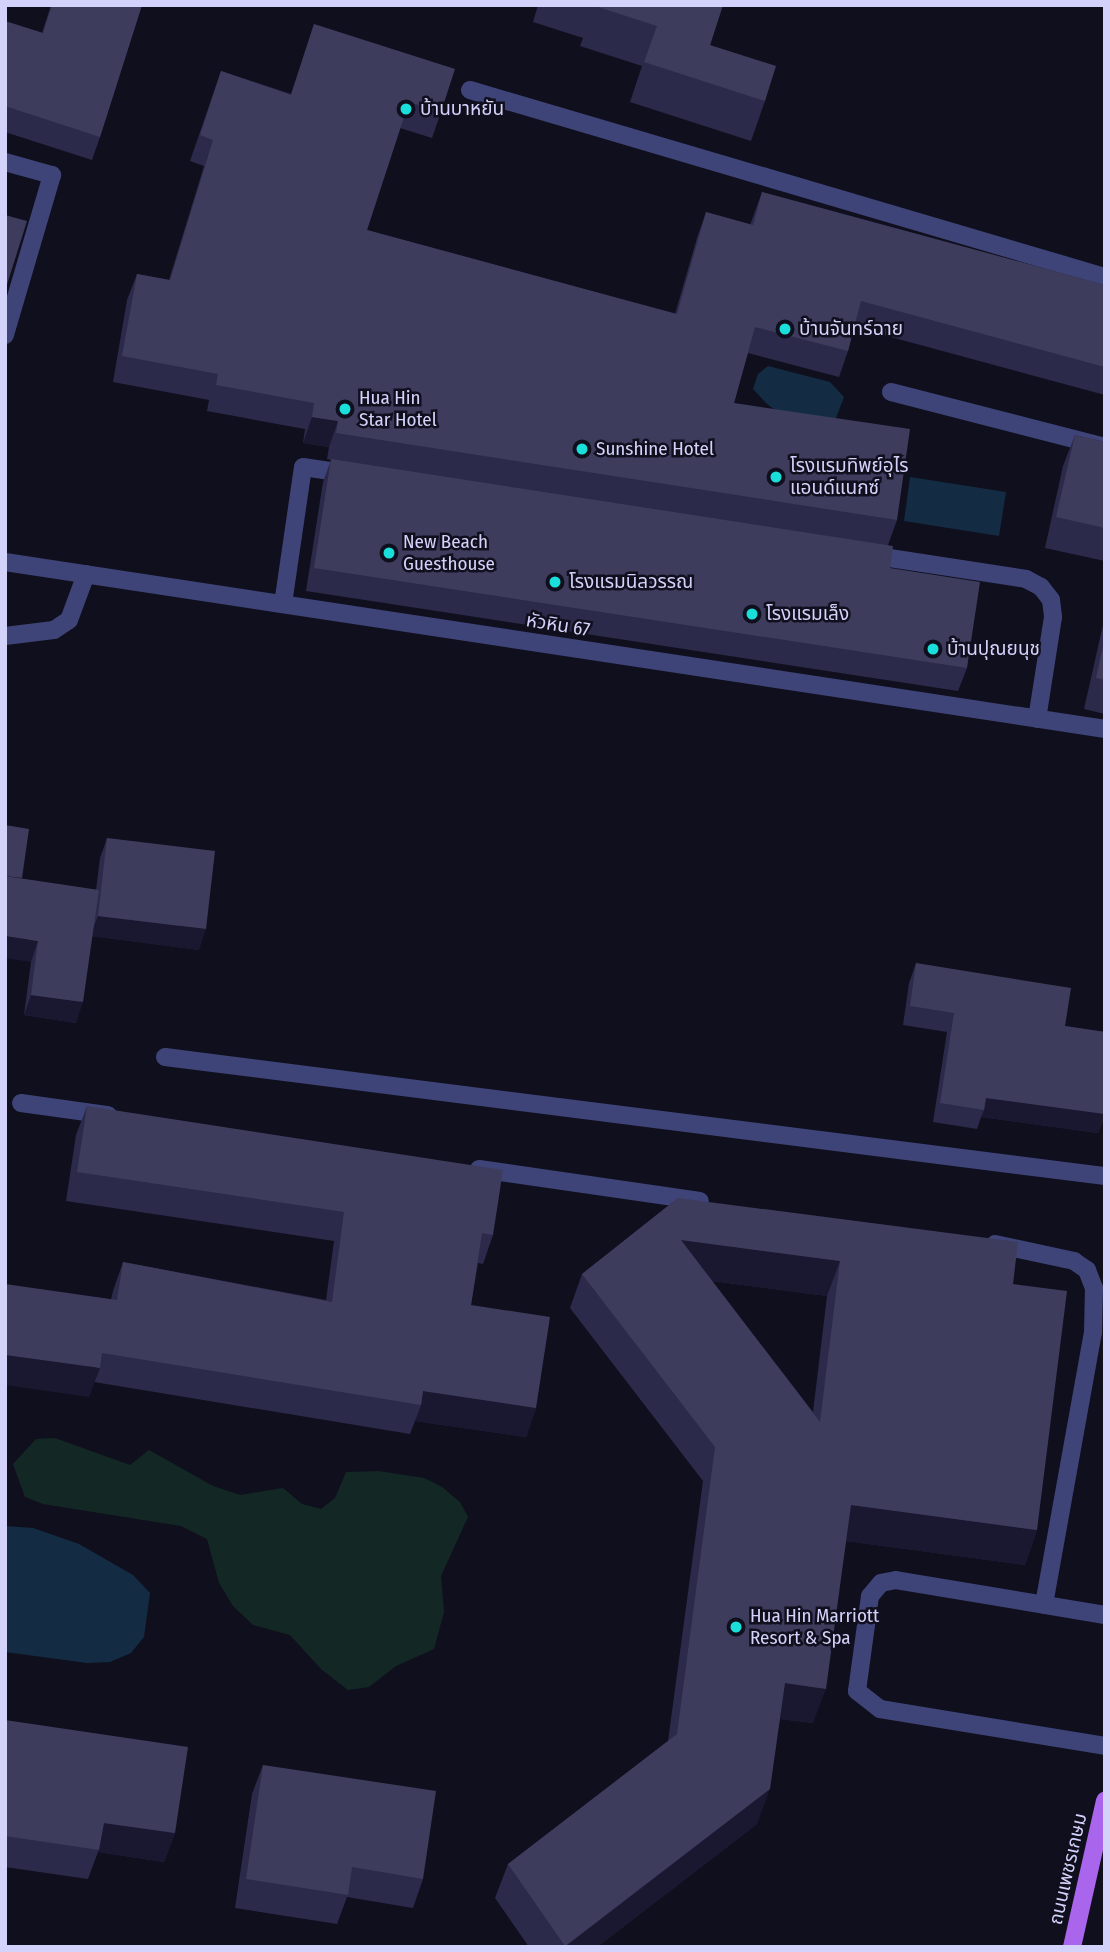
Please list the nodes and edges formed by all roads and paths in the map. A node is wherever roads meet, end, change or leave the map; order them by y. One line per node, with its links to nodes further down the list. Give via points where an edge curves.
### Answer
1 (470, 90): 3 (street)
2 (5, 162): 4 (street, via 52,175)
3 (1105, 277)
4 (5, 335)
5 (891, 393): 6 (street)
6 (1105, 447)
7 (371, 477): 11 (street, via 303,467)
8 (849, 552): 13 (street, via 1026,579 1041,587 1051,600 1053,617)
9 (5, 562): 10 (street, หัวหิน 67)
10 (86, 574): 11 (street, หัวหิน 67); 12 (street, via 69,620 54,630)
11 (284, 604): 13 (street, หัวหิน 67)
12 (5, 636)
13 (1037, 719): 14 (street, หัวหิน 67)
14 (1105, 729)
15 (165, 1057): 19 (street)
16 (21, 1102): 17 (street)
17 (132, 1119)
18 (462, 1167): 20 (street)
19 (1105, 1176)
20 (724, 1205)
21 (972, 1241): 22 (street, via 1074,1261 1087,1270 1094,1289 1093,1332)
22 (1044, 1605): 23 (street); 24 (street, via 896,1580 881,1583 870,1596 857,1691 880,1709)
23 (1105, 1615)
24 (1105, 1746)
25 (1105, 1801): 26 (main road, ถนนเพชรเกษม)
26 (1072, 1947)

